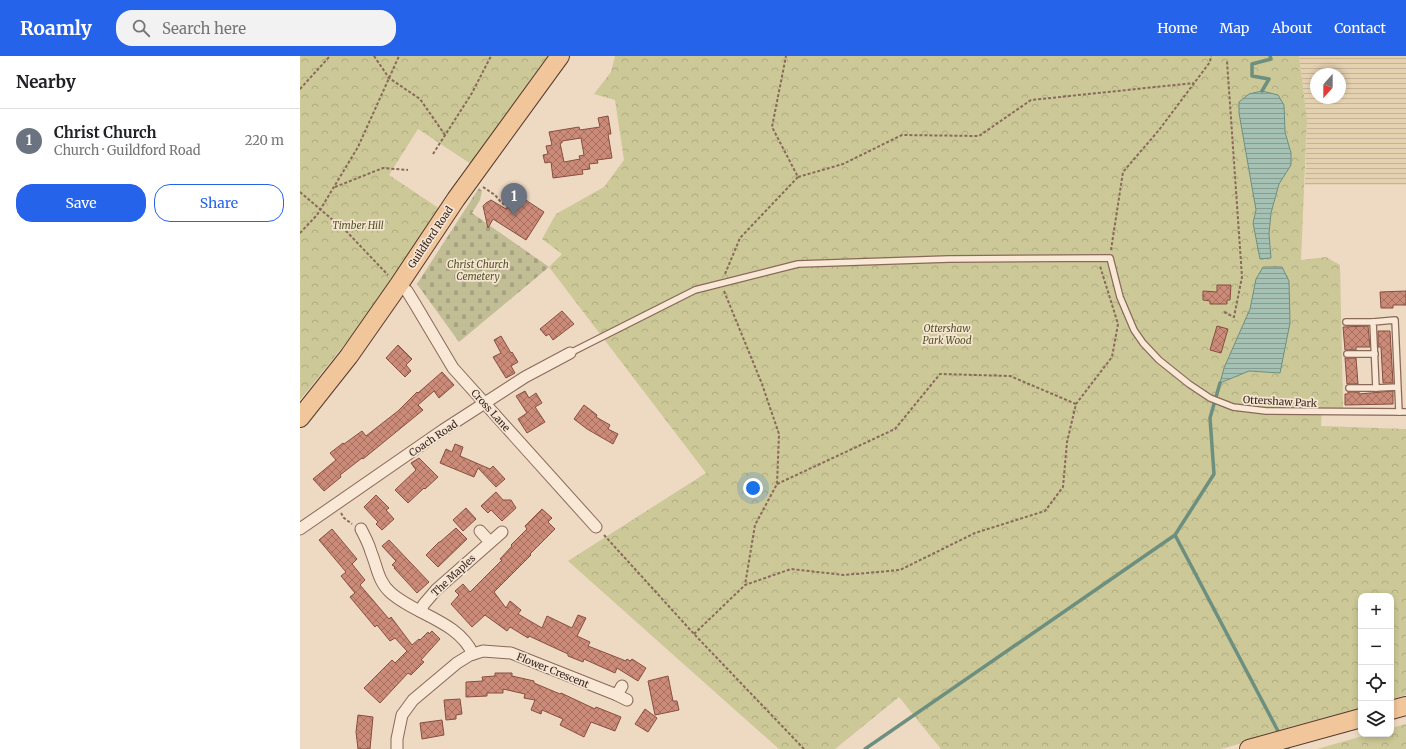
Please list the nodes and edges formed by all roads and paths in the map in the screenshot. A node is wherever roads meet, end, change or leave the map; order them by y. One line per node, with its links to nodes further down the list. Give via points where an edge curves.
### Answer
1 (330, 56): 11 (path)
2 (374, 56): 9 (path)
3 (399, 56): 9 (path)
4 (491, 56): 12 (path)
5 (560, 56): 25 (main road, Guildford Road, via 456,199)
6 (786, 56): 15 (path, via 772,127)
7 (1211, 56): 10 (path, via 1210,62)
8 (1227, 61): 26 (path, via 1242,277 1234,317)
9 (389, 78): 12 (path, via 420,99); 17 (path, via 358,147)
10 (1194, 83): 15 (path, via 1031,100 979,136 902,135 843,164); 23 (path, via 1123,172)
11 (300, 89)
12 (446, 135): 13 (path)
13 (433, 154)
14 (408, 170): 17 (path, via 383,168)
15 (798, 177): 24 (path, via 740,238)
16 (481, 186): 19 (path)
17 (334, 187): 20 (path)
18 (300, 192): 20 (path)
19 (505, 205)
20 (320, 210): 21 (path); 25 (path, via 347,232)
21 (300, 233)
22 (1098, 258): 23 (lane); 24 (lane, via 798,264); 36 (path, via 1118,324 1112,357)
23 (1110, 258): 37 (lane, Ottershaw Park, via 1120,297 1134,330 1143,343 1159,360 1210,398 1233,407 1266,411)
24 (721, 283): 29 (lane, via 695,290); 40 (path, via 780,434)
25 (398, 286): 35 (street, Cross Lane, via 407,292 453,368); 39 (main road, Guildford Road, via 349,356)
26 (1224, 312)
27 (1346, 322): 28 (lane)
28 (1373, 322): 31 (lane); 32 (lane, via 1395,320)
29 (570, 353): 35 (street, Coach Road, via 525,377)
30 (1347, 354): 31 (lane)
31 (1375, 354): 34 (lane)
32 (1398, 387): 34 (lane); 37 (lane)
33 (1349, 388): 34 (lane)
34 (1376, 388)
35 (485, 403): 41 (street, Coach Road); 42 (street, Cross Lane)
36 (1076, 404): 40 (path, via 1010,376 940,374 895,429); 48 (path, via 1067,442 1063,487 1045,511 975,533 900,570 844,575 791,569)
37 (1399, 412): 38 (lane, Ottershaw Park)
38 (1406, 412)
39 (300, 418)
40 (778, 484): 48 (path, via 755,525)
41 (336, 504): 43 (street, Coach Road); 44 (path, via 344,518)
42 (596, 527): 50 (path)
43 (300, 529)
44 (361, 529): 49 (street, via 383,584 402,602)
45 (480, 531): 47 (street)
46 (502, 532): 47 (street, The Maples)
47 (490, 542): 49 (street, The Maples, via 436,590)
48 (745, 585): 50 (path)
49 (420, 611): 51 (street, via 452,630 466,642)
50 (694, 634): 57 (path)
51 (473, 654): 52 (street, Flower Crescent, via 511,653); 56 (street, Flower Crescent, via 457,663 413,700 402,715)
52 (622, 694)
53 (1406, 706): 54 (main road)
54 (1394, 709)
55 (1358, 719): 58 (main road)
56 (397, 749)
57 (804, 749)
58 (1249, 749)

